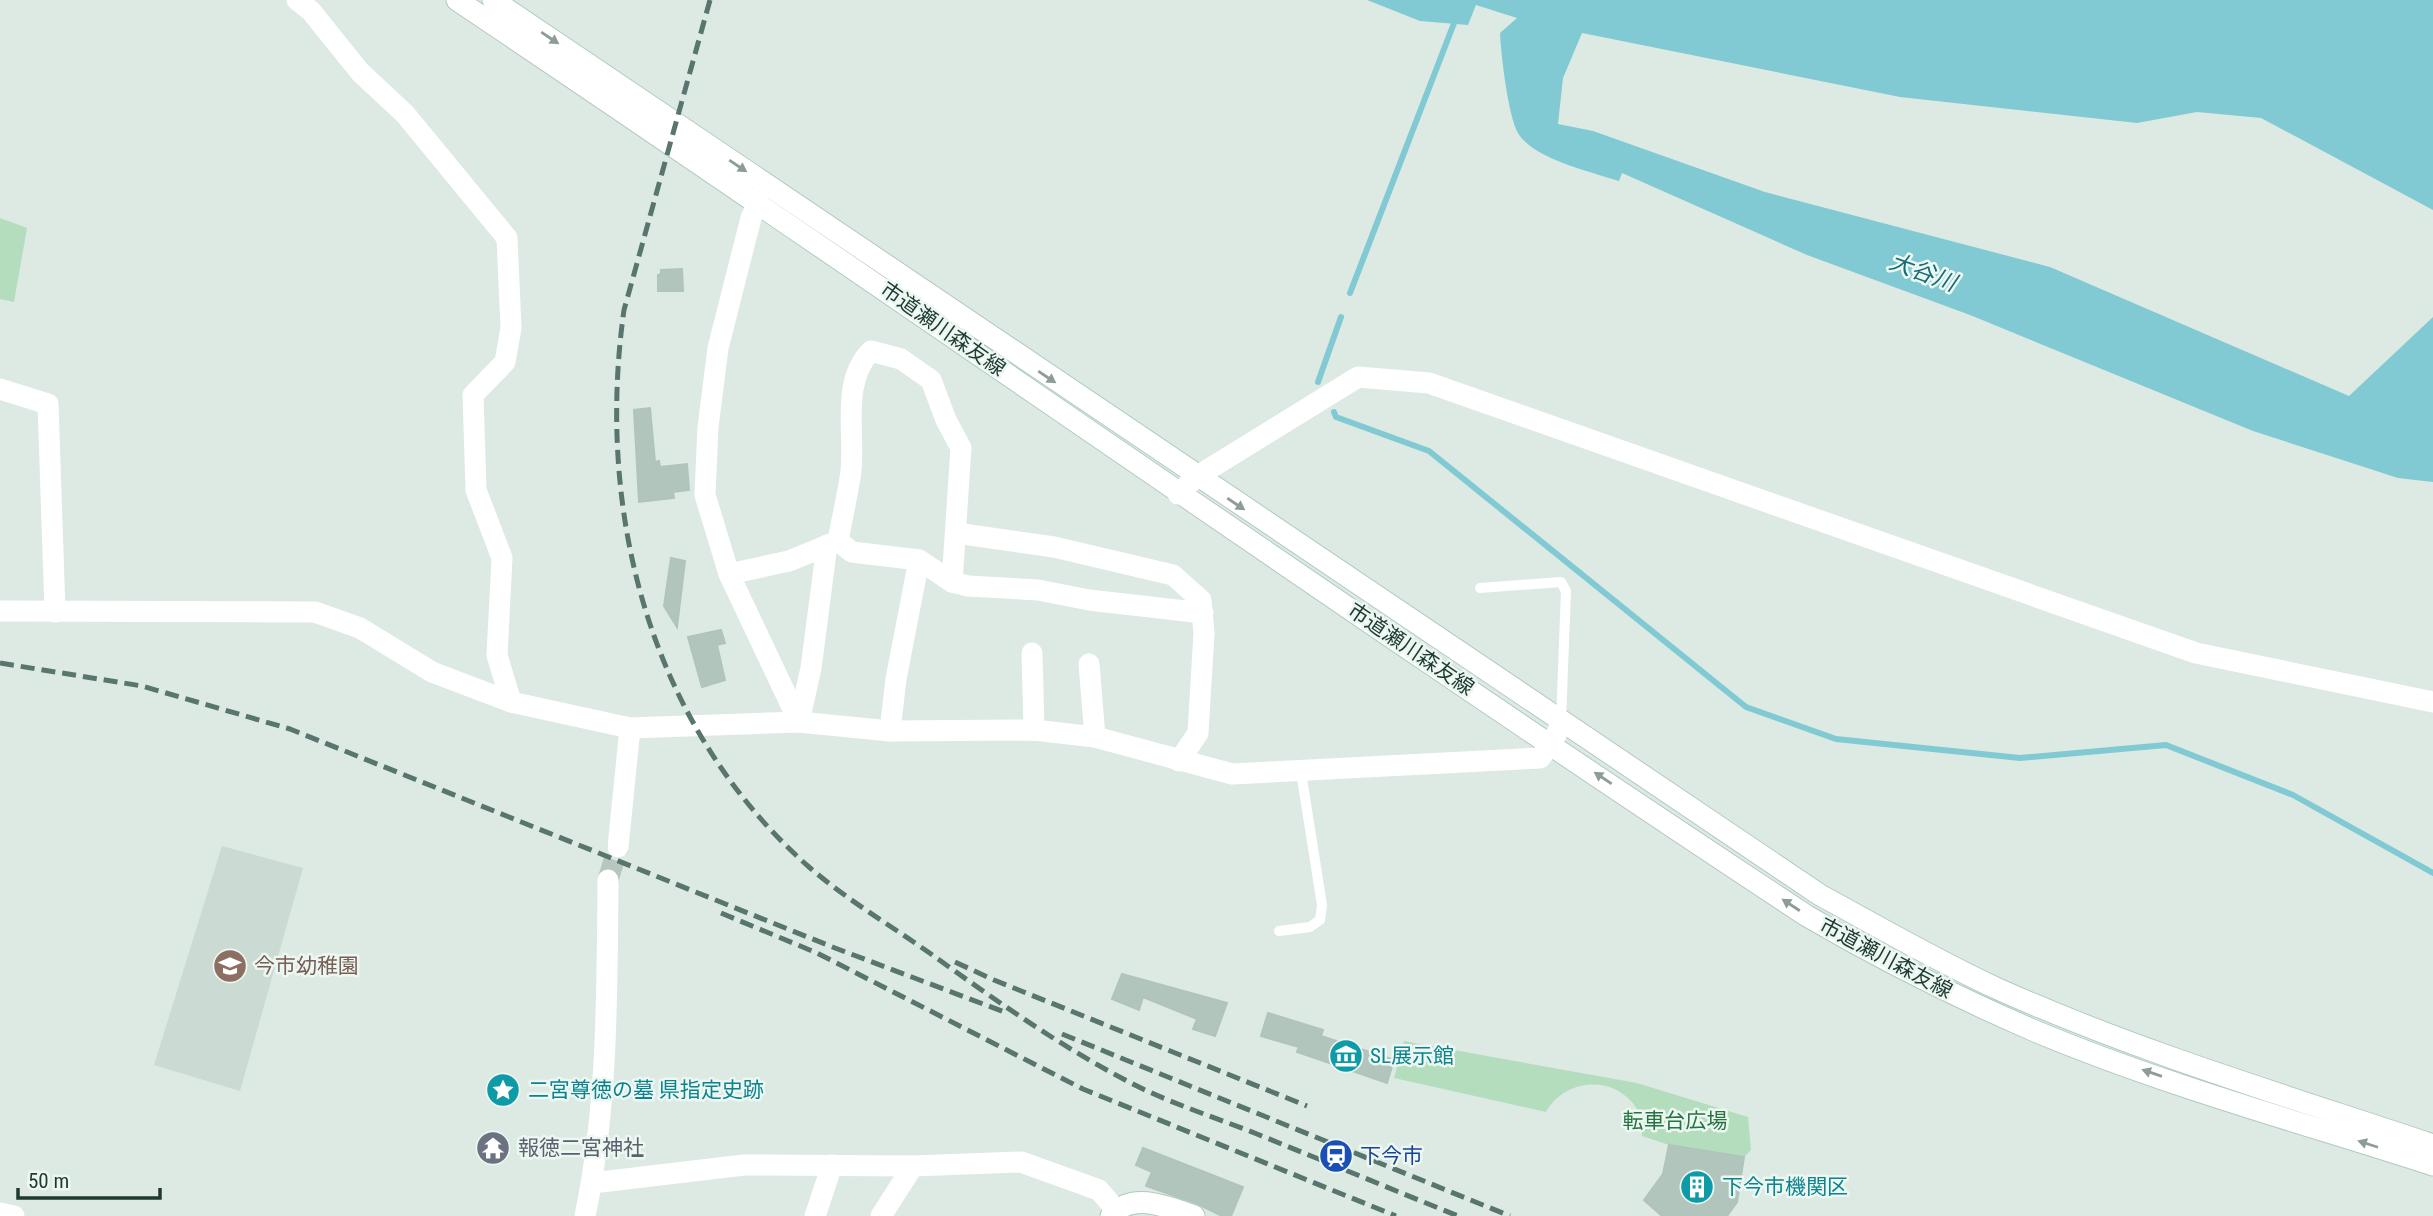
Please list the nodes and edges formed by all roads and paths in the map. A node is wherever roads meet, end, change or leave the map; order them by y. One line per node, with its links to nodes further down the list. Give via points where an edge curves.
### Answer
1 (297, 0): 19 (street, via 360,72 405,114 507,238 511,328 505,362 473,394 476,490 502,558 497,655)
2 (457, 0): 4 (street, 市道瀬川森友線)
3 (493, 0): 6 (street, 市道瀬川森友線, one-way to 6)
4 (758, 203): 7 (street, 市道瀬川森友線); 11 (street, via 718,348 708,427 705,495)
5 (0, 389): 15 (street, via 48,404)
6 (1195, 477): 7 (street); 20 (street, via 1358,377 1429,383 2196,653); 22 (street, 市道瀬川森友線, one-way to 22)
7 (1178, 494): 27 (street, 市道瀬川森友線)
8 (956, 533): 9 (street, via 961,448 931,380 901,359 871,351 860,362 852,393 851,470); 12 (street); 16 (street, via 1054,547 1173,575 1201,600)
9 (833, 543): 10 (street, via 852,552); 11 (street, via 789,561); 21 (street)
10 (919, 560): 12 (street); 25 (street)
11 (729, 574): 21 (street)
12 (951, 582): 16 (street)
13 (1480, 587): 22 (lane, via 1561,582 1566,591)
14 (0, 611): 15 (street)
15 (55, 612): 19 (street, via 315,612 360,628 432,672)
16 (1203, 613): 28 (street, via 1198,733)
17 (1032, 653): 24 (street)
18 (1089, 664): 26 (street)
19 (511, 702): 23 (street)
20 (2433, 702)
21 (799, 722): 23 (street); 25 (street)
22 (1561, 724): 27 (street); 33 (street, 市道瀬川森友線, via 1819,895 1997,988 2165,1056)
23 (630, 728): 30 (street)
24 (1034, 730): 25 (street); 26 (street)
25 (890, 731)
26 (1095, 737): 28 (street)
27 (1552, 744): 29 (street, via 1540,758); 35 (street, 市道瀬川森友線, one-way to 27, via 2094,1053 1887,962 1807,916)
28 (1180, 761): 29 (street, via 1232,774)
29 (1301, 772): 32 (lane, via 1322,905 1320,920 1310,927)
30 (618, 847)
31 (608, 880): 37 (street, via 607,1015)
32 (1279, 931)
33 (2433, 1145)
34 (832, 1165): 36 (street); 37 (street, via 744,1165); 42 (street)
35 (2433, 1165)
36 (913, 1166): 39 (street, via 1021,1162 1099,1190); 43 (street)
37 (592, 1183): 41 (street)
38 (0, 1213): 40 (street)
39 (1114, 1213): 44 (street, via 1137,1201)
40 (14, 1216)
41 (585, 1216)
42 (815, 1216)
43 (881, 1216)
44 (1194, 1216)

